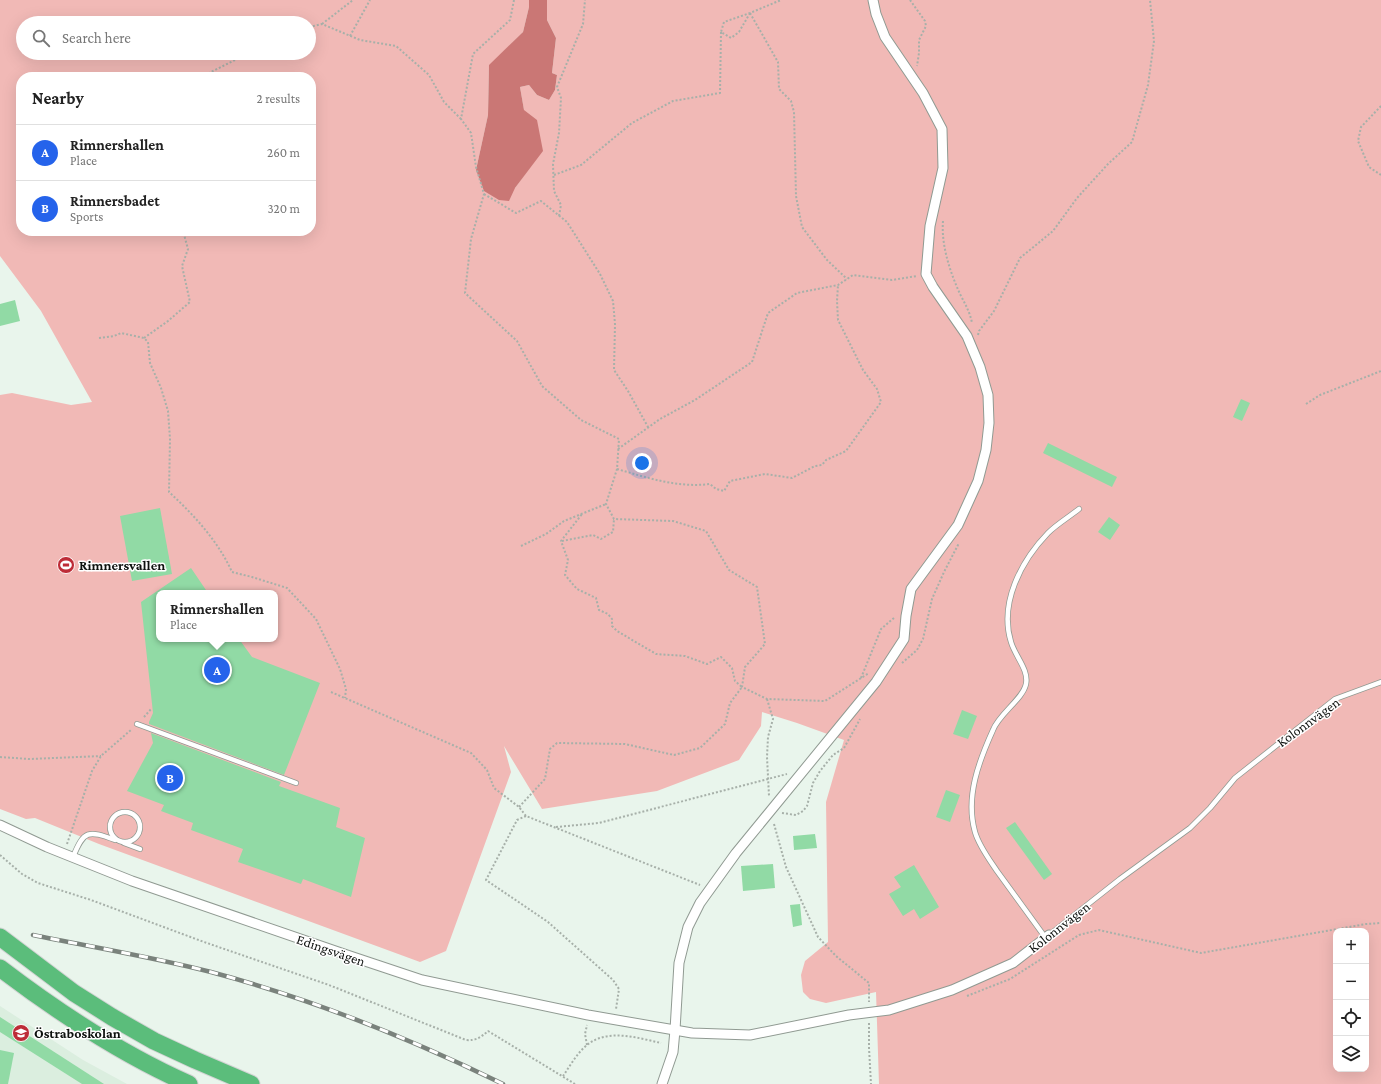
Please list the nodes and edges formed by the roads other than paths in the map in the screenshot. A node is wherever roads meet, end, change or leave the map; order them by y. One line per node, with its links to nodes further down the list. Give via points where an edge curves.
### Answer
1 (873, 0): 13 (street, via 885,37 923,92 942,129 942,168 930,226 926,274 967,336 980,367 988,395 989,423 986,450 978,481 958,525 911,589 904,639 876,682 736,853 700,903 688,927 679,963)
2 (1079, 509): 10 (lane, via 1049,532 1033,550 1012,592 1008,609 1008,629 1018,660 1026,672 1026,684 1021,694 994,726 974,780 972,798 972,818 983,850)
3 (1381, 682): 10 (lane, Kolonnvägen, via 1335,699 1235,778 1190,828)
4 (137, 724): 5 (lane)
5 (296, 783)
6 (0, 825): 9 (street, Edingsvägen)
7 (120, 842): 7 (lane, via 135,839 140,830 138,820 130,813 120,813 112,820 110,830); 8 (lane); 9 (lane, via 101,835 88,835 79,842)
8 (140, 849)
9 (75, 853): 13 (street, Edingsvägen, via 132,881 422,980 588,1015)
10 (1047, 936): 13 (street, Kolonnvägen, via 1013,963 952,990 889,1010 849,1015 750,1035)
11 (0, 937): 15 (highway, via 74,993 112,1017 154,1041)
12 (0, 968): 14 (highway, via 61,1013 99,1037 144,1063)
13 (676, 1030): 16 (street, via 673,1052)
14 (189, 1084)
15 (251, 1084)
16 (662, 1084)

